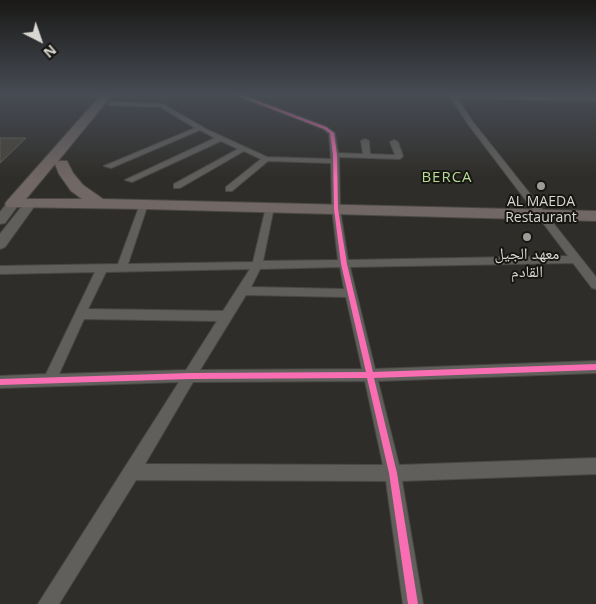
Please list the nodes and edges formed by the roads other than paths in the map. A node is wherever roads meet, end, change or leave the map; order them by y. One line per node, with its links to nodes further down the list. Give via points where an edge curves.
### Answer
1 (88, 123): 19 (highway)
2 (93, 123): 14 (highway)
3 (192, 123): 6 (street)
4 (313, 123): 12 (street, via 332,134)
5 (470, 123): 25 (street)
6 (200, 128): 7 (street); 15 (street)
7 (221, 138): 10 (street); 16 (street)
8 (365, 141): 11 (street)
9 (394, 142): 11 (street, via 399,156)
10 (243, 149): 13 (street); 17 (street)
11 (367, 156): 12 (street)
12 (335, 158): 13 (street); 24 (street)
13 (266, 159): 18 (street)
14 (62, 164): 20 (highway); 21 (highway, via 77,188)
15 (108, 166)
16 (129, 180)
17 (177, 186)
18 (229, 189)
19 (13, 204): 20 (highway); 27 (main road)
20 (30, 204): 21 (highway); 28 (main road)
21 (98, 204): 22 (highway)
22 (144, 204): 23 (highway); 32 (street)
23 (270, 208): 24 (highway); 31 (street)
24 (336, 209): 25 (highway); 30 (street)
25 (542, 215): 26 (highway); 29 (street)
26 (596, 216)
27 (0, 220)
28 (0, 244)
29 (576, 259): 30 (street); 35 (street)
30 (344, 264): 31 (street); 37 (street)
31 (256, 265): 32 (street); 36 (street)
32 (122, 267): 33 (street)
33 (102, 268): 34 (street); 38 (street)
34 (0, 270)
35 (596, 285)
36 (243, 291): 37 (street); 39 (street)
37 (351, 293): 41 (street)
38 (82, 314): 39 (street); 43 (street)
39 (226, 316): 42 (street)
40 (596, 367): 41 (street)
41 (370, 375): 42 (street); 47 (street)
42 (190, 376): 43 (street); 46 (street)
43 (50, 380): 44 (street)
44 (0, 382)
45 (596, 466): 47 (street)
46 (132, 472): 47 (street); 48 (street)
47 (393, 473): 49 (street)
48 (48, 604)
49 (413, 604)

